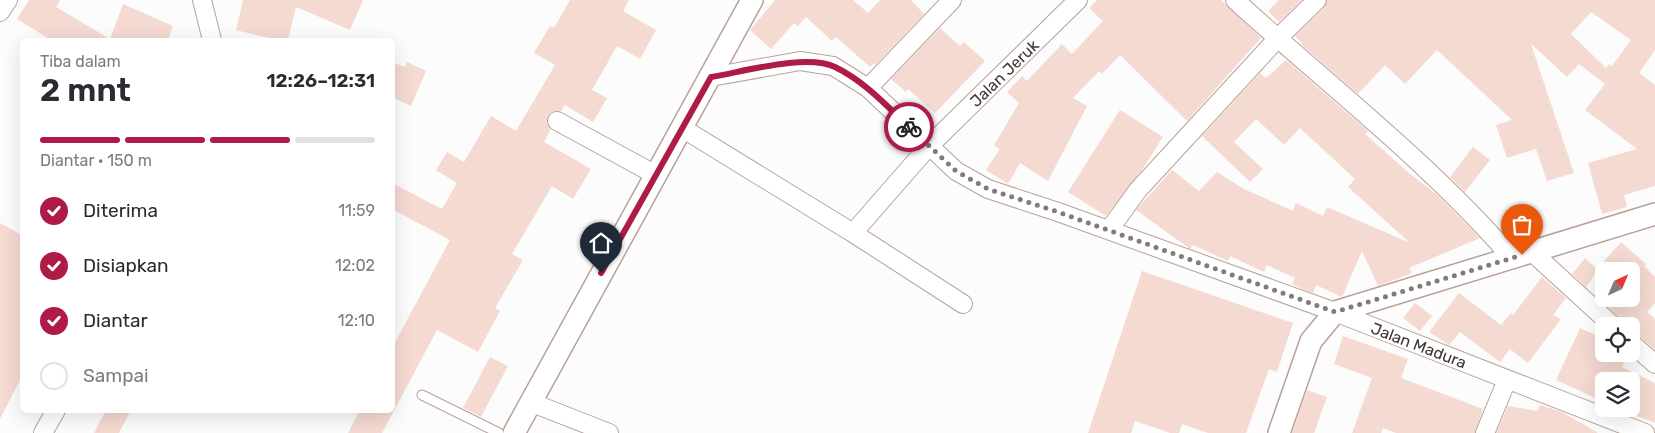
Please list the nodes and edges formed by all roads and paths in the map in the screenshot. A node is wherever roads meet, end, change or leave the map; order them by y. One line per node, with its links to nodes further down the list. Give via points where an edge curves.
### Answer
1 (8, 0): 8 (street)
2 (202, 0): 9 (street)
3 (752, 0): 11 (street)
4 (952, 0): 12 (street)
5 (1078, 0): 15 (street, Jalan Jeruk)
6 (1235, 0): 10 (street)
7 (1316, 0): 10 (street)
8 (0, 12)
9 (212, 38)
10 (1277, 38): 18 (street, via 1138,190); 20 (street)
11 (711, 77): 12 (street, Jalan Madura, via 800,61 833,66); 14 (street)
12 (868, 88): 15 (street, Jalan Madura)
13 (557, 121): 16 (street)
14 (682, 128): 16 (street); 19 (street)
15 (929, 146): 18 (street, Jalan Madura, via 956,171 988,189); 19 (street, Jalan Jeruk)
16 (656, 175): 28 (street)
17 (1655, 214): 20 (street)
18 (1109, 230): 22 (street, Jalan Madura)
19 (853, 233): 21 (street)
20 (1522, 255): 22 (street); 23 (street)
21 (963, 304)
22 (1335, 312): 26 (street, Jalan Madura); 34 (street, via 1311,341)
23 (1601, 317)
24 (1640, 350): 25 (street)
25 (1655, 364)
26 (1507, 380): 35 (street); 36 (street, Jalan Madura)
27 (422, 395): 31 (lane)
28 (530, 402): 32 (street); 33 (street)
29 (54, 413): 30 (street)
30 (43, 433)
31 (499, 433)
32 (514, 433)
33 (609, 433)
34 (1279, 433)
35 (1484, 433)
36 (1645, 433)

